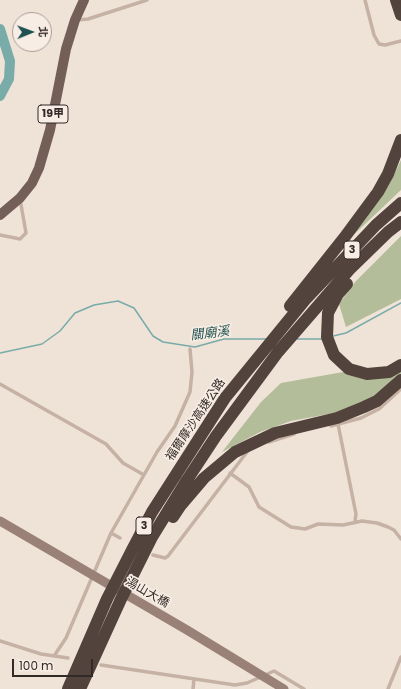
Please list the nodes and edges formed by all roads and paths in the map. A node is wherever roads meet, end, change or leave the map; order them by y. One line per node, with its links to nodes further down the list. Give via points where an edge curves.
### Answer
1 (84, 0): 6 (main road, 19甲)
2 (147, 0): 6 (lane, via 88,19)
3 (365, 0): 7 (lane, via 374,35 379,44)
4 (396, 0): 5 (highway)
5 (401, 15)
6 (75, 20): 9 (main road, 19甲, via 66,49 46,148 32,183)
7 (401, 41)
8 (401, 140): 14 (highway, via 378,192)
9 (20, 198): 11 (main road, 19甲); 13 (lane, via 26,233 20,239)
10 (401, 203): 14 (highway, 3)
11 (0, 215)
12 (401, 223): 16 (highway, via 393,236 338,294 328,314 327,338 334,356 357,373 389,372); 28 (highway, 3, via 388,232 349,270 278,352 187,480)
13 (0, 236)
14 (301, 298): 39 (highway, 福爾摩沙高速公路 / 3, via 241,375 152,512 107,599)
15 (190, 349): 24 (lane, via 190,392 175,426)
16 (401, 364)
17 (401, 380): 28 (highway, via 383,397 364,407 337,418 275,433 235,452 204,478 168,525)
18 (0, 384): 24 (lane, via 106,444 122,463)
19 (401, 388): 20 (lane, via 379,409 362,418)
20 (338, 424): 21 (lane); 26 (lane, via 356,514)
21 (323, 427)
22 (301, 432): 23 (lane, via 249,450)
23 (230, 473): 26 (lane, via 249,487 259,507 291,527 305,529 318,524 343,525); 31 (lane, via 168,556)
24 (144, 475): 27 (lane)
25 (0, 521): 38 (street, 湯山大橋)
26 (355, 521): 30 (lane, via 377,523 394,530)
27 (111, 533): 29 (lane); 33 (lane, via 66,638)
28 (152, 537): 40 (highway, 3, via 114,612)
29 (120, 538)
30 (401, 539)
31 (153, 556)
32 (0, 641): 33 (lane)
33 (54, 656): 35 (lane)
34 (401, 657): 43 (lane)
35 (68, 658)
36 (101, 665): 37 (lane)
37 (194, 680): 41 (lane); 42 (lane, via 235,685 247,683 274,671)
38 (283, 688)
39 (68, 689)
40 (80, 689)
41 (193, 689)
42 (304, 689)
43 (388, 689)

